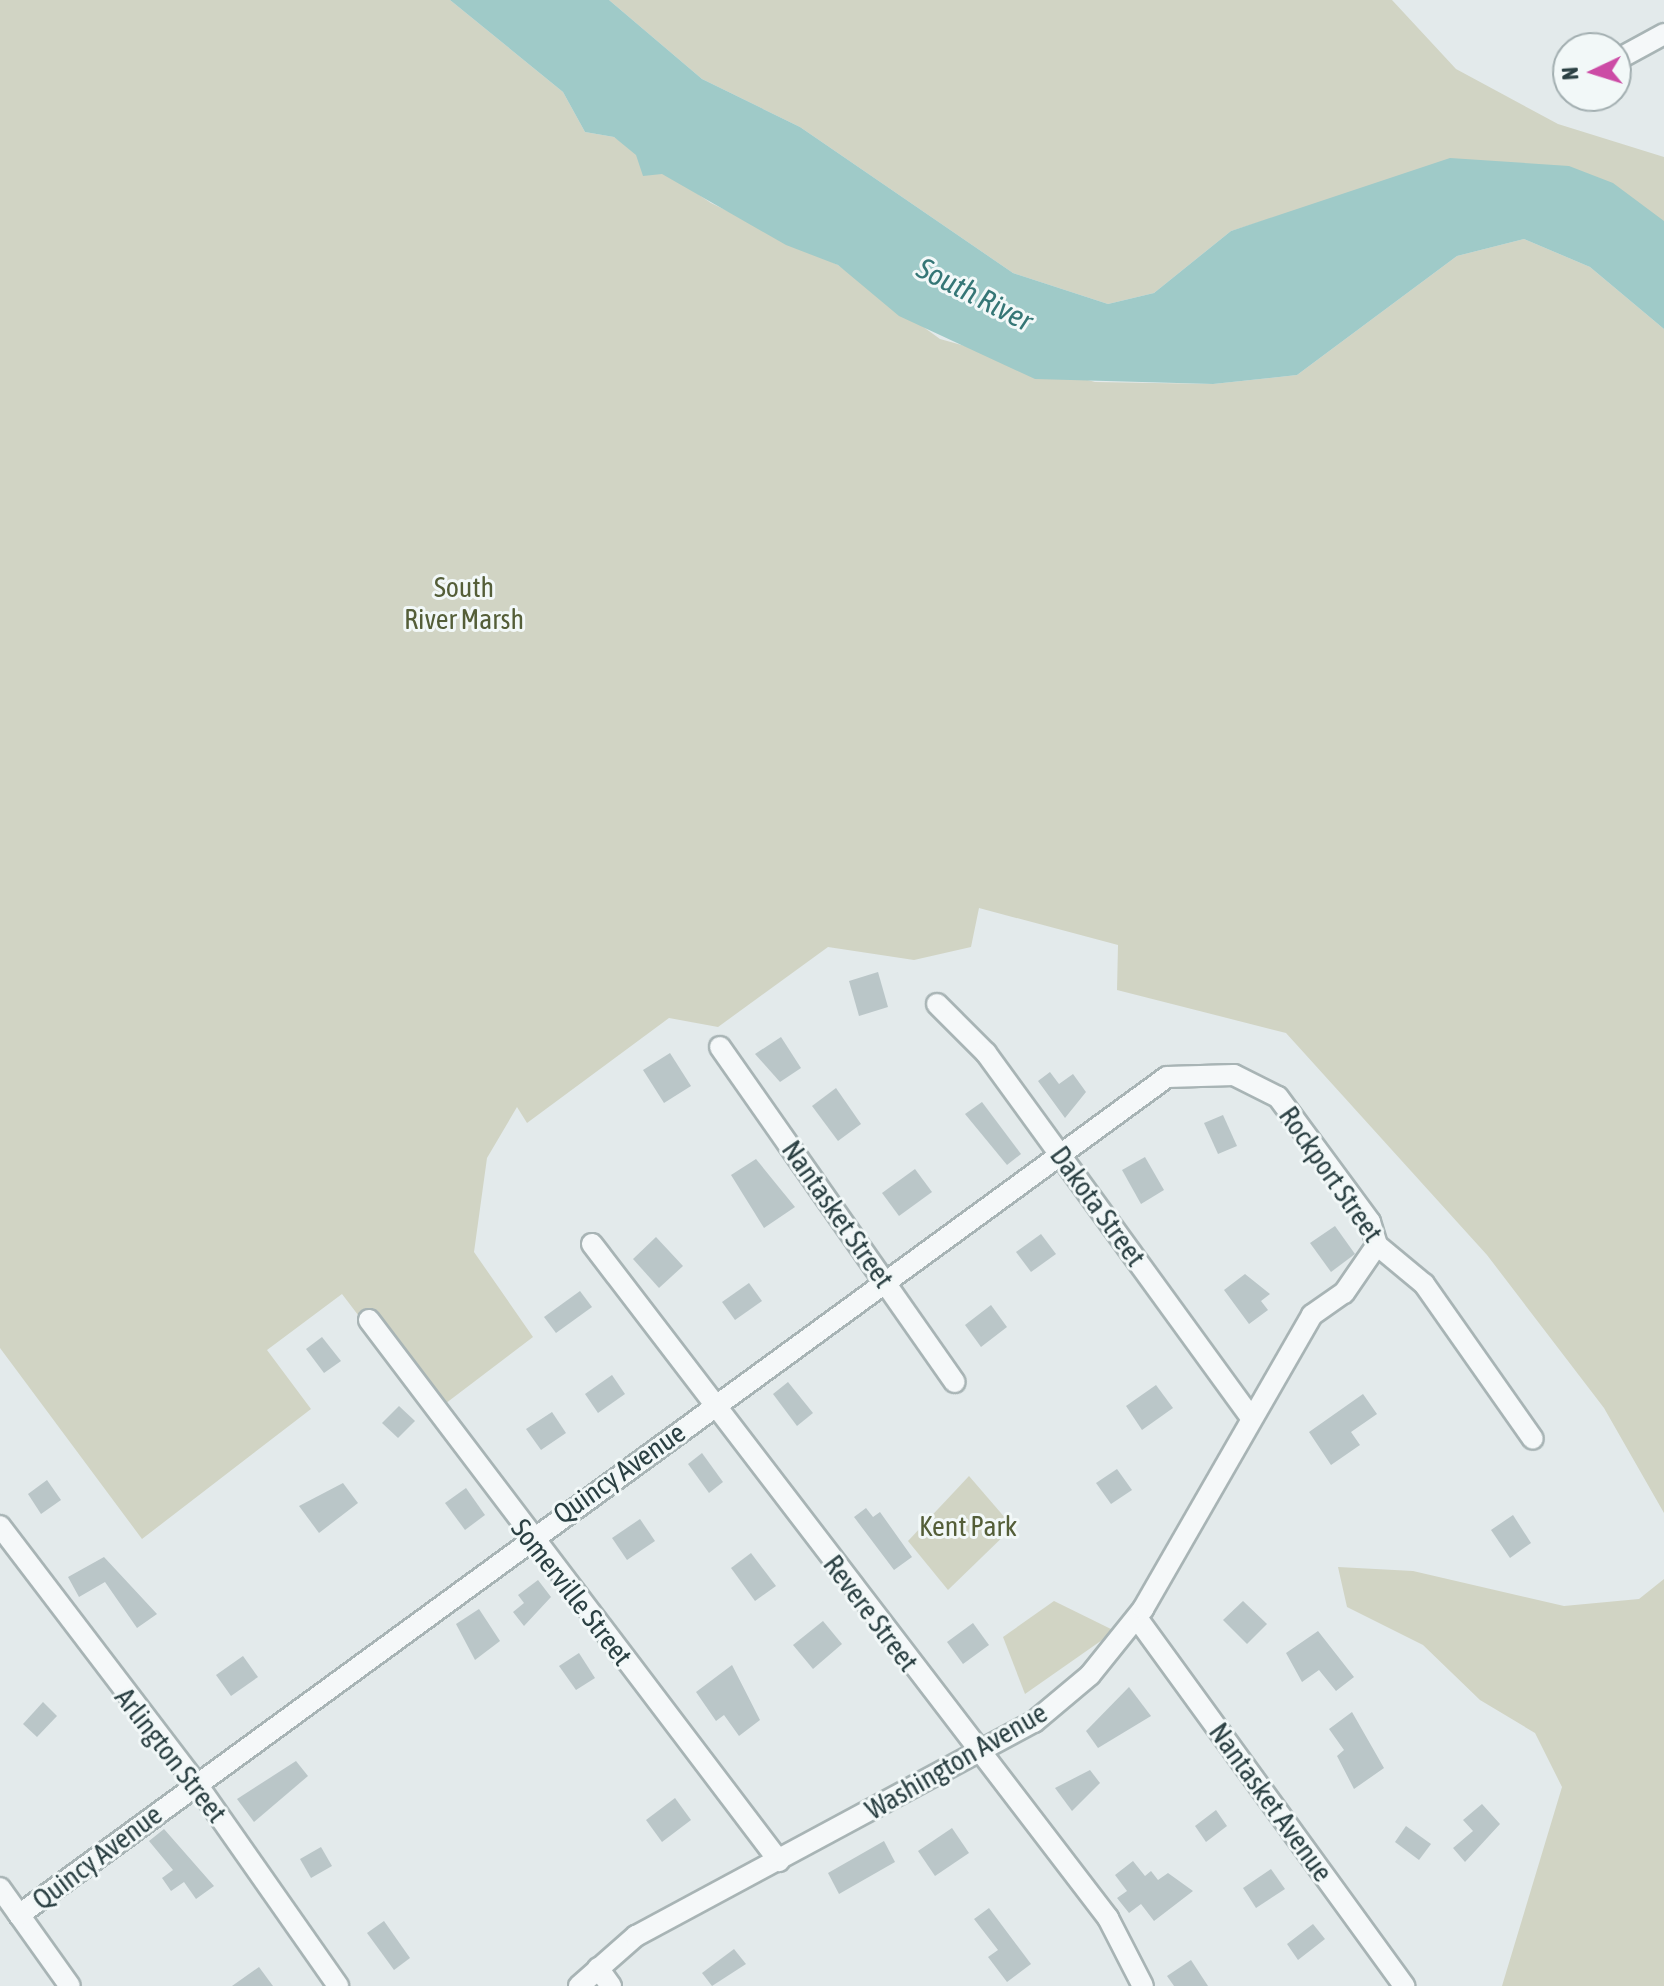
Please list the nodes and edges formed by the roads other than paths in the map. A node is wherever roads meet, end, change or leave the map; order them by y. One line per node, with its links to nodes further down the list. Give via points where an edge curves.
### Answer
1 (1664, 34): 2 (street)
2 (1632, 52)
3 (937, 1004): 6 (street, Dakota Street, via 986,1053)
4 (720, 1047): 9 (street, Nantasket Street)
5 (1236, 1076): 6 (street, Quincy Avenue, via 1167,1077); 8 (street, Rockport Street, via 1291,1112 1370,1222)
6 (1060, 1153): 9 (street, Quincy Avenue); 13 (street, Dakota Street)
7 (592, 1244): 12 (street, Revere Street)
8 (1377, 1245): 13 (street, Washington Avenue, via 1344,1293 1312,1315); 14 (street, Rockport Street, via 1424,1284)
9 (885, 1281): 11 (street, Nantasket Street); 12 (street, Quincy Avenue)
10 (369, 1320): 16 (street, Somerville Street)
11 (955, 1382)
12 (717, 1405): 16 (street, Quincy Avenue); 18 (street, Revere Street)
13 (1249, 1415): 17 (street, Washington Avenue)
14 (1533, 1439)
15 (0, 1526): 19 (street, Arlington Street)
16 (529, 1537): 19 (street, Quincy Avenue); 20 (street, Somerville Street, via 714,1766)
17 (1137, 1618): 18 (street, Washington Avenue, via 1059,1703); 29 (street, Nantasket Avenue)
18 (978, 1752): 20 (street, Washington Avenue); 28 (street, Revere Street, via 1108,1918)
19 (196, 1783): 22 (street, Quincy Avenue); 25 (street, Arlington Street)
20 (779, 1861): 23 (street, Washington Avenue, via 636,1936)
21 (0, 1888): 22 (street)
22 (19, 1915): 24 (street)
23 (598, 1968): 26 (street, Washington Avenue); 27 (street)
24 (70, 1986)
25 (338, 1986)
26 (579, 1986)
27 (611, 1986)
28 (1143, 1986)
29 (1404, 1986)

